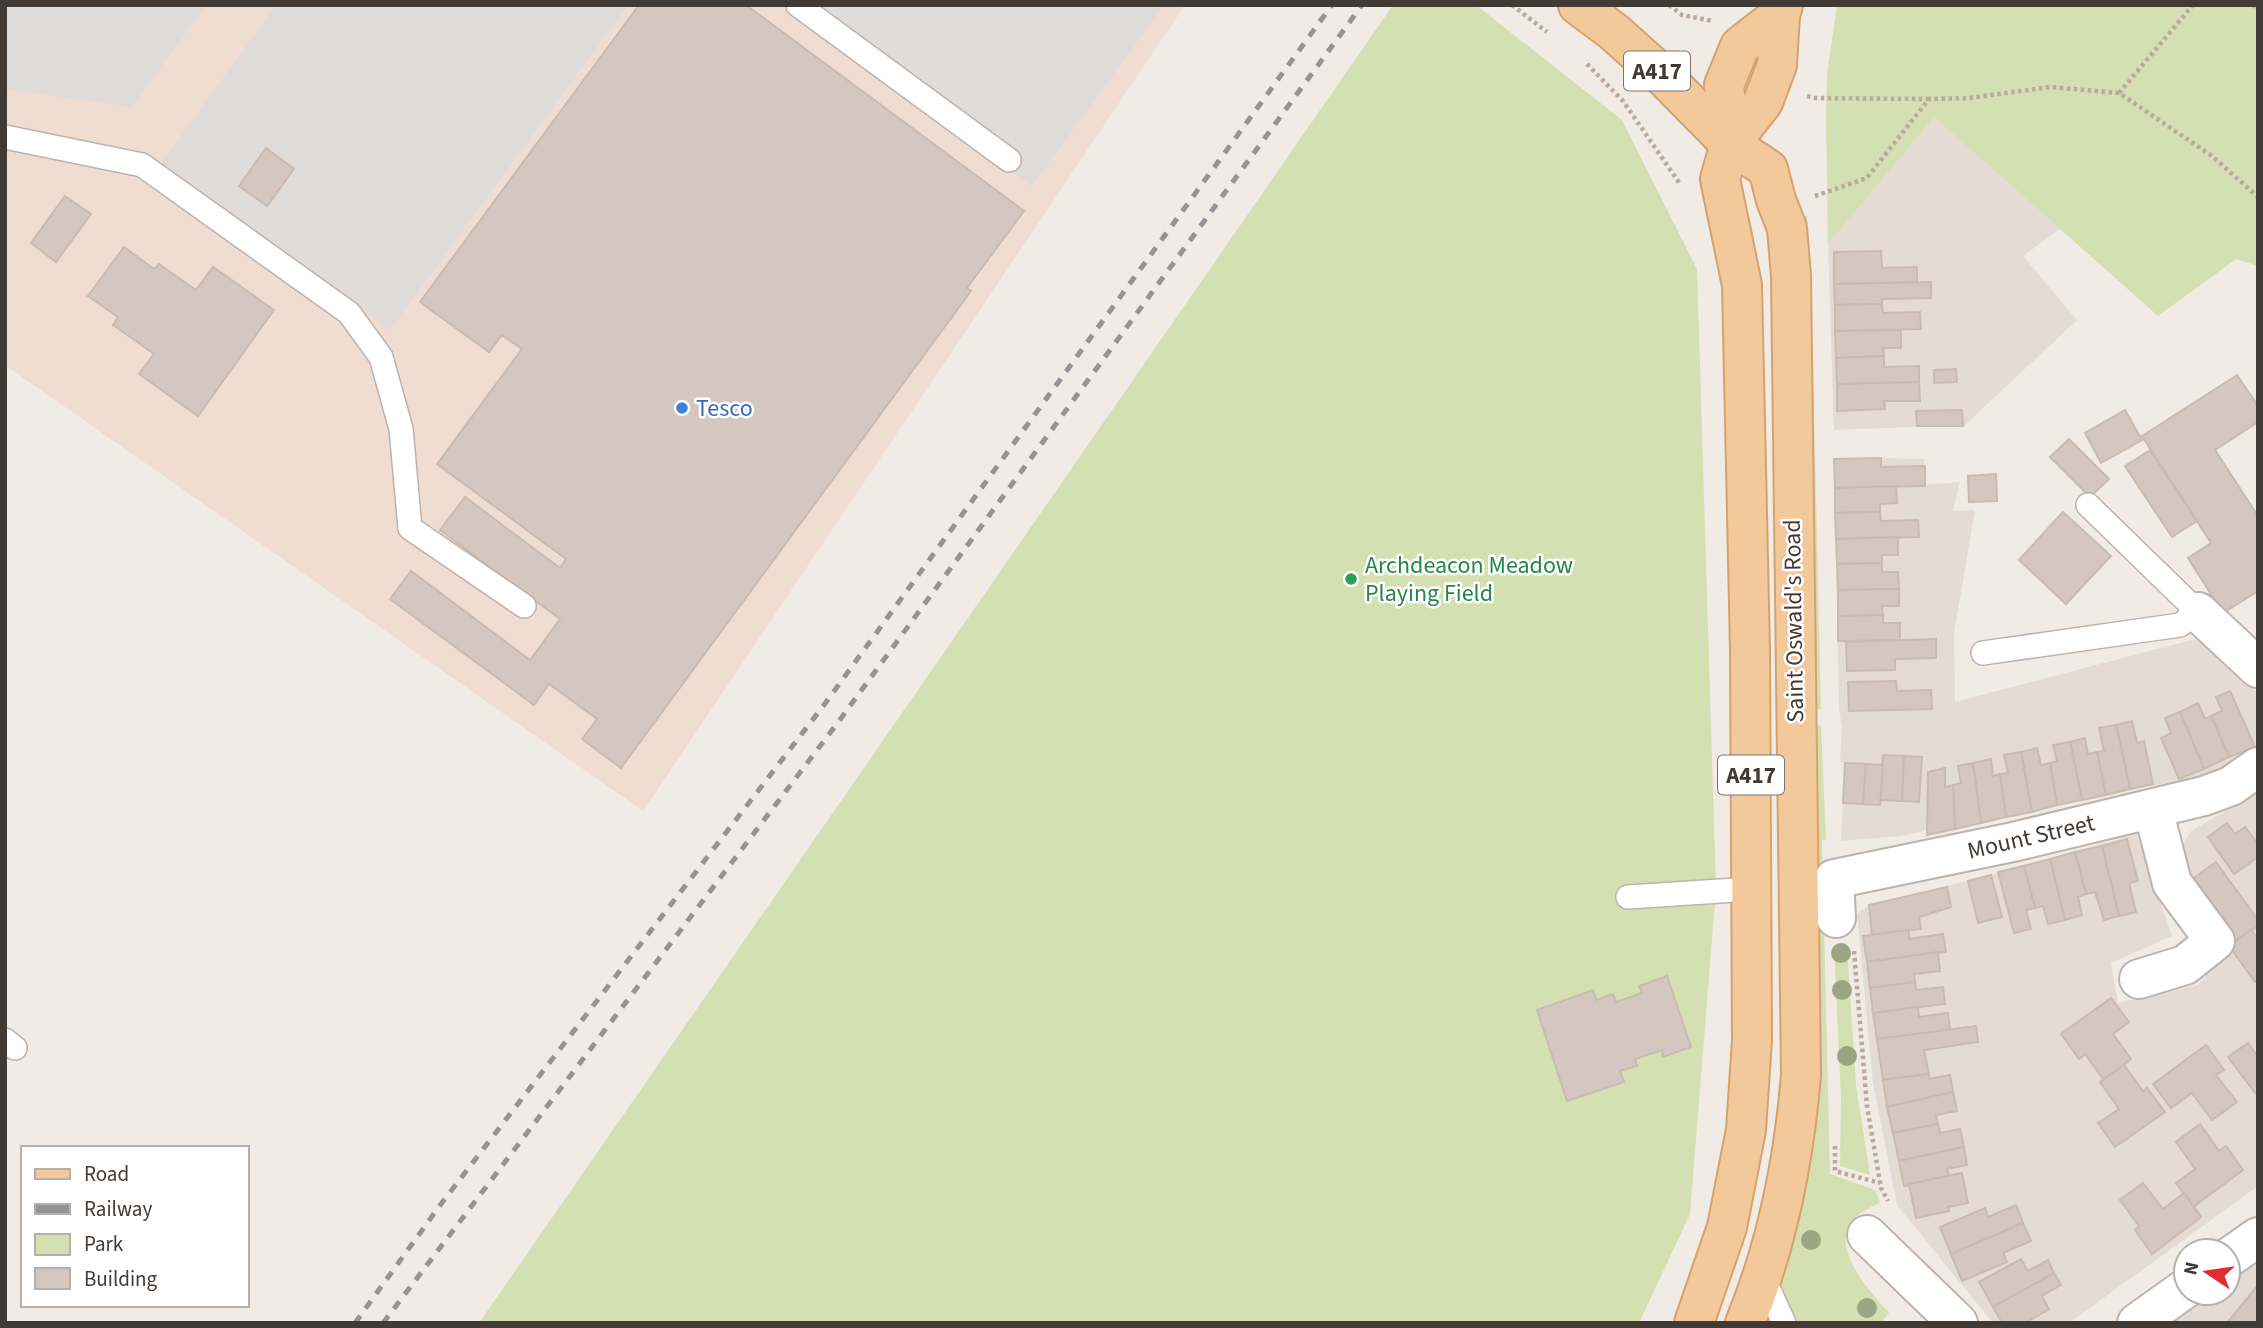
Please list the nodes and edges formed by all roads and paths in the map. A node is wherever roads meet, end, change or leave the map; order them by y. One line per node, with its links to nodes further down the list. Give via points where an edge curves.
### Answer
1 (798, 5): 15 (lane)
2 (1512, 5): 8 (path)
3 (1578, 5): 14 (main road, Saint Oswald's Road / A417, via 1662,75)
4 (2193, 5): 11 (path)
5 (2253, 5): 6 (path)
6 (2258, 9)
7 (1781, 10): 10 (main road, via 1777,65); 14 (main road, via 1740,46 1724,85)
8 (1556, 38)
9 (1577, 55): 16 (path, via 1623,101)
10 (1770, 84): 12 (path, via 1815,98); 14 (main road, via 1763,102)
11 (2119, 93): 12 (path, via 2050,87); 17 (path, via 2212,156)
12 (1929, 99): 18 (path, via 1867,178 1812,197)
13 (5, 137): 20 (lane, via 142,165 349,313 381,357 401,429 410,528)
14 (1730, 144): 18 (main road, Saint Oswald's Road / A417, via 1768,169); 26 (main road, Saint Oswald's Road / A417, via 1720,179 1742,285)
15 (1009, 160)
16 (1685, 195)
17 (2258, 197)
18 (1776, 200): 33 (main road, Saint Oswald's Road / A417, via 1787,228 1791,276 1801,1075 1796,1136)
19 (2088, 505): 21 (lane)
20 (524, 606)
21 (2198, 612): 22 (lane, via 2180,625); 23 (street)
22 (1983, 653)
23 (2258, 668)
24 (2258, 767): 25 (street, Mount Street, via 2231,786)
25 (2153, 808): 28 (street, Mount Street, via 1834,879); 29 (street, via 2172,883 2214,941 2185,965)
26 (1751, 889): 27 (lane); 35 (main road, Saint Oswald's Road / A417, via 1752,1040 1746,1130 1727,1227)
27 (1628, 897)
28 (1844, 928): 30 (path, via 1881,1188 1895,1216)
29 (2139, 979)
30 (1867, 1235): 38 (street)
31 (2258, 1237): 32 (street)
32 (2242, 1248)
33 (1763, 1277): 36 (main road, Saint Oswald's Road / A417); 37 (lane)
34 (2172, 1298): 39 (street)
35 (1694, 1323)
36 (1745, 1323)
37 (1784, 1323)
38 (1958, 1323)
39 (2137, 1323)

